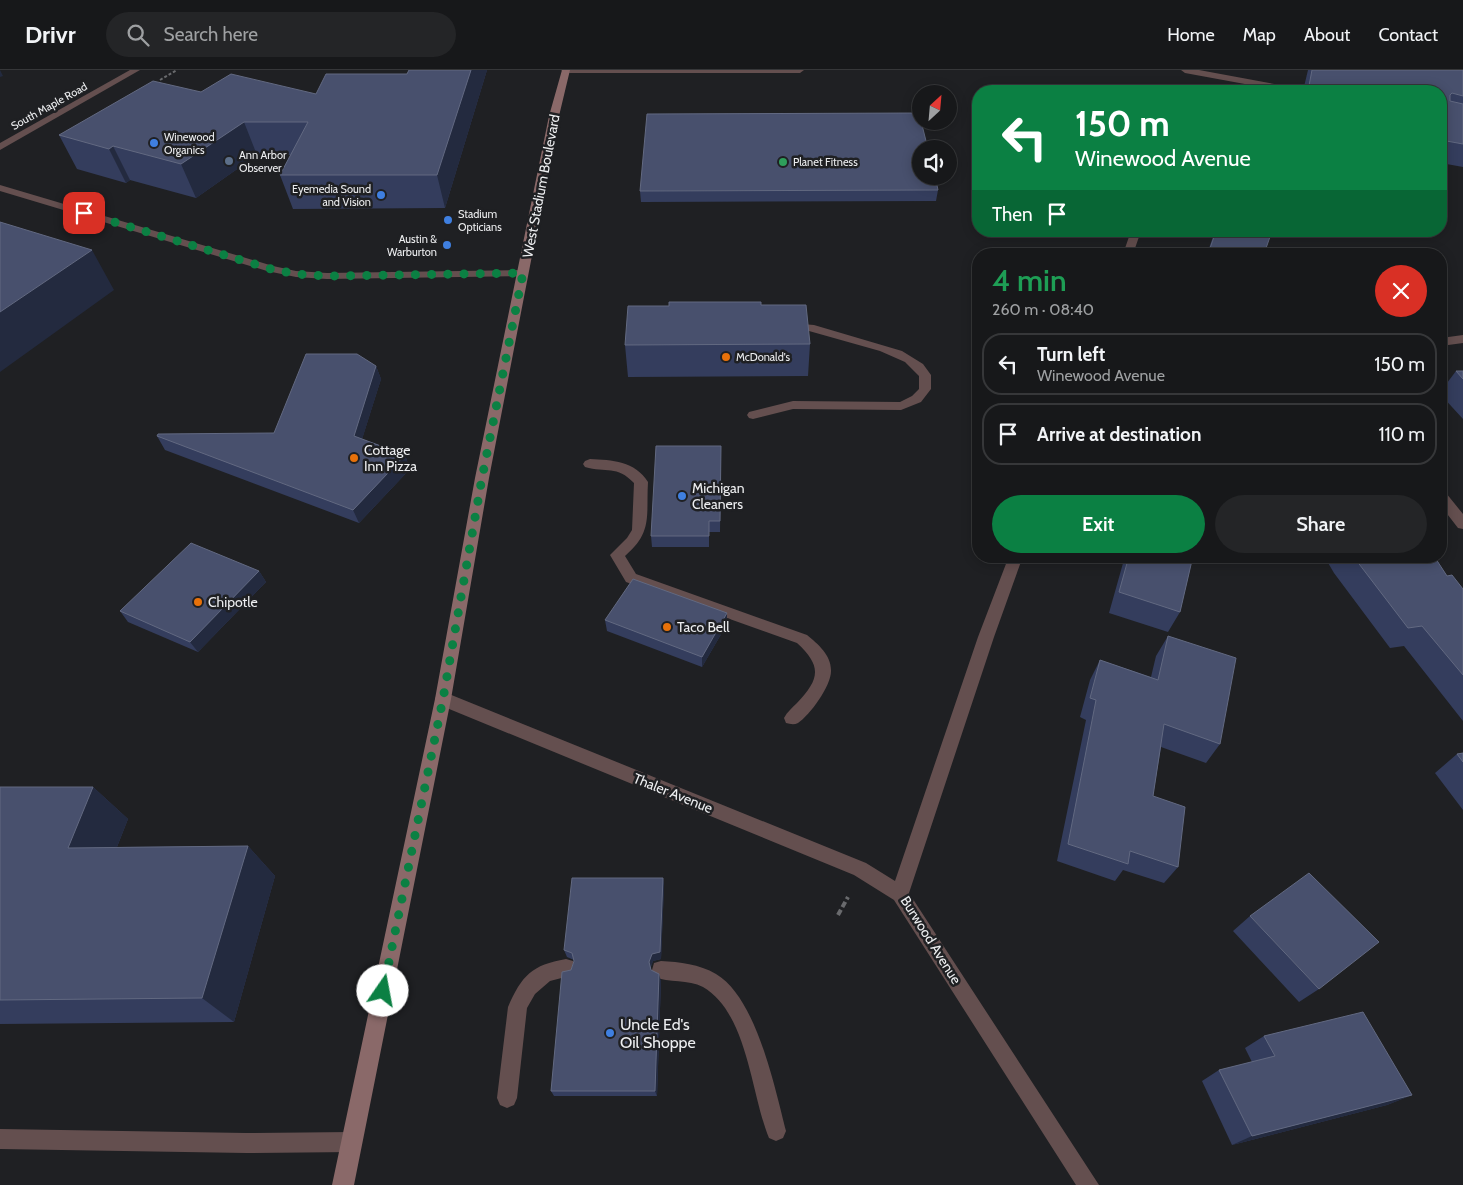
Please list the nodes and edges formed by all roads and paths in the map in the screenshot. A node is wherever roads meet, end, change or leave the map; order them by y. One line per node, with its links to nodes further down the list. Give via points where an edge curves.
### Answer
1 (136, 70): 7 (street, South Maple Road)
2 (566, 70): 3 (street); 9 (main road, West Stadium Boulevard)
3 (800, 70)
4 (1184, 70): 5 (street)
5 (1234, 79): 6 (street)
6 (1265, 85)
7 (0, 147)
8 (0, 188): 9 (street, via 296,274)
9 (523, 273): 18 (main road, West Stadium Boulevard)
10 (780, 327): 13 (street, via 809,327 893,352 922,370 927,380 926,389 916,400 901,406 793,405)
11 (1463, 339): 12 (street)
12 (1447, 341)
13 (753, 416)
14 (590, 464): 19 (street, via 619,465 632,471 641,482 639,530 632,542 617,554 631,578 802,639 815,649 824,662 822,679 816,695)
15 (1447, 504): 16 (street)
16 (1463, 524)
17 (1013, 563): 20 (street, Burwood Avenue)
18 (443, 699): 20 (street, Thaler Avenue, via 860,869); 28 (main road, West Stadium Boulevard)
19 (792, 718)
20 (900, 894): 30 (street, Burwood Avenue)
21 (849, 896): 22 (path)
22 (838, 915)
23 (566, 968): 25 (street, via 546,972 528,987 518,1007)
24 (661, 970): 26 (street, via 693,973 716,985 734,1007 758,1058)
25 (507, 1098)
26 (776, 1131)
27 (0, 1139): 28 (street)
28 (352, 1142): 29 (main road, West Stadium Boulevard)
29 (343, 1185)
30 (1088, 1185)

